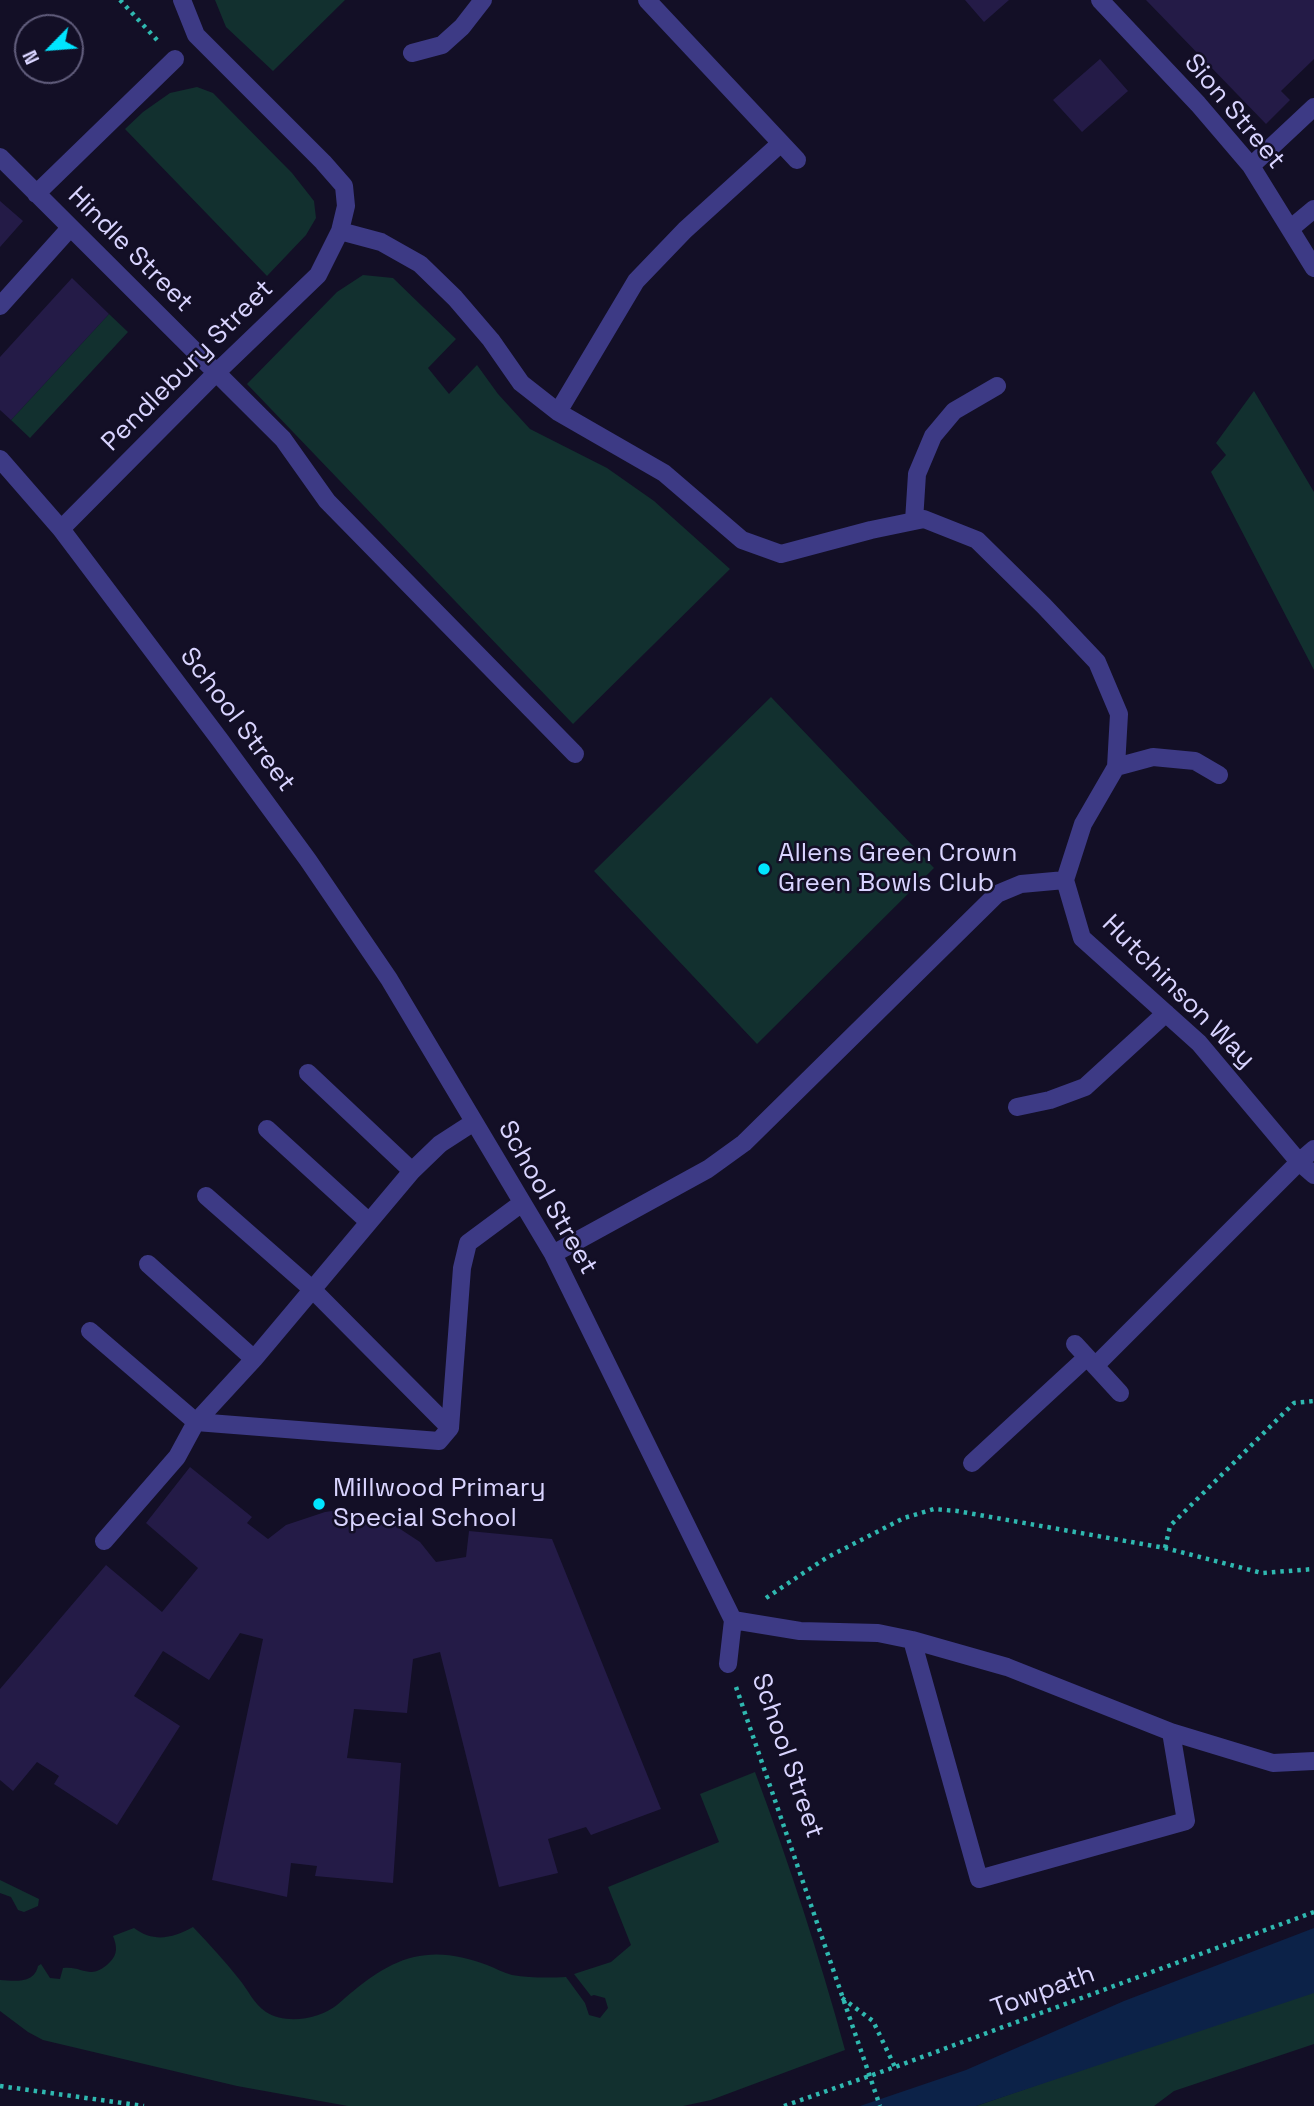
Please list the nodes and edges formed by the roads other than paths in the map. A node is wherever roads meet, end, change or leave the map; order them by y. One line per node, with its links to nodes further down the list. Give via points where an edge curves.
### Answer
1 (182, 0): 16 (street, via 196,35 344,186 346,206)
2 (483, 0): 5 (street, via 442,45)
3 (647, 0): 8 (street)
4 (1100, 0): 11 (street, Sion Street)
5 (412, 53)
6 (175, 59): 12 (street)
7 (1314, 107): 11 (street)
8 (781, 143): 10 (street); 21 (street, via 636,281)
9 (0, 158): 12 (street, Hindle Street)
10 (797, 160)
11 (1251, 166): 15 (street, Sion Street)
12 (36, 194): 14 (street, Hindle Street)
13 (1314, 209): 15 (street)
14 (69, 228): 18 (street); 19 (street, Hindle Street)
15 (1290, 229): 17 (street, Sion Street)
16 (340, 231): 19 (street, Pendlebury Street, via 318,275); 21 (street, via 381,242 420,264 491,340 521,383)
17 (1314, 268)
18 (0, 306)
19 (217, 372): 24 (street, Pendlebury Street); 25 (street, Hindle Street, via 283,439 327,501)
20 (997, 386): 23 (street, via 954,411 933,436 917,474)
21 (558, 412): 23 (street, via 664,473 742,540 781,554)
22 (0, 459): 24 (street, School Street)
23 (914, 521): 26 (street, via 924,519 977,540 1097,662 1119,714)
24 (61, 529): 32 (street, School Street, via 308,860 388,979)
25 (575, 754)
26 (1116, 767): 27 (street, via 1153,757 1195,761); 28 (street, via 1083,824)
27 (1220, 775)
28 (1065, 880): 29 (street, Hutchinson Way, via 1082,938); 41 (street, via 1021,884 997,894 744,1143 708,1169)
29 (1166, 1013): 31 (street, via 1085,1087); 35 (street, Hutchinson Way, via 1199,1043)
30 (308, 1073): 36 (street)
31 (1017, 1107)
32 (474, 1122): 36 (street, via 440,1144); 39 (street, School Street)
33 (267, 1129): 40 (street)
34 (1314, 1149): 35 (street)
35 (1299, 1162): 37 (street, Hutchinson Way); 45 (street)
36 (412, 1171): 40 (street)
37 (1314, 1175)
38 (206, 1196): 43 (street)
39 (522, 1203): 41 (street, School Street); 49 (street, via 468,1243 462,1268)
40 (369, 1222): 43 (street)
41 (553, 1254): 52 (street, School Street)
42 (148, 1264): 46 (street)
43 (313, 1290): 46 (street); 49 (street)
44 (90, 1331): 48 (street)
45 (1086, 1356): 47 (street); 50 (street)
46 (254, 1359): 48 (street)
47 (1120, 1393)
48 (196, 1422): 49 (street, via 439,1441); 51 (street, via 177,1457)
49 (450, 1428)
50 (972, 1463)
51 (104, 1541)
52 (733, 1619): 53 (street, via 800,1631 878,1633); 54 (street, School Street)
53 (912, 1640): 55 (street, via 1007,1667); 55 (street, via 979,1879 1186,1821)
54 (728, 1664)
55 (1171, 1732): 56 (street, via 1273,1763)
56 (1314, 1761)

